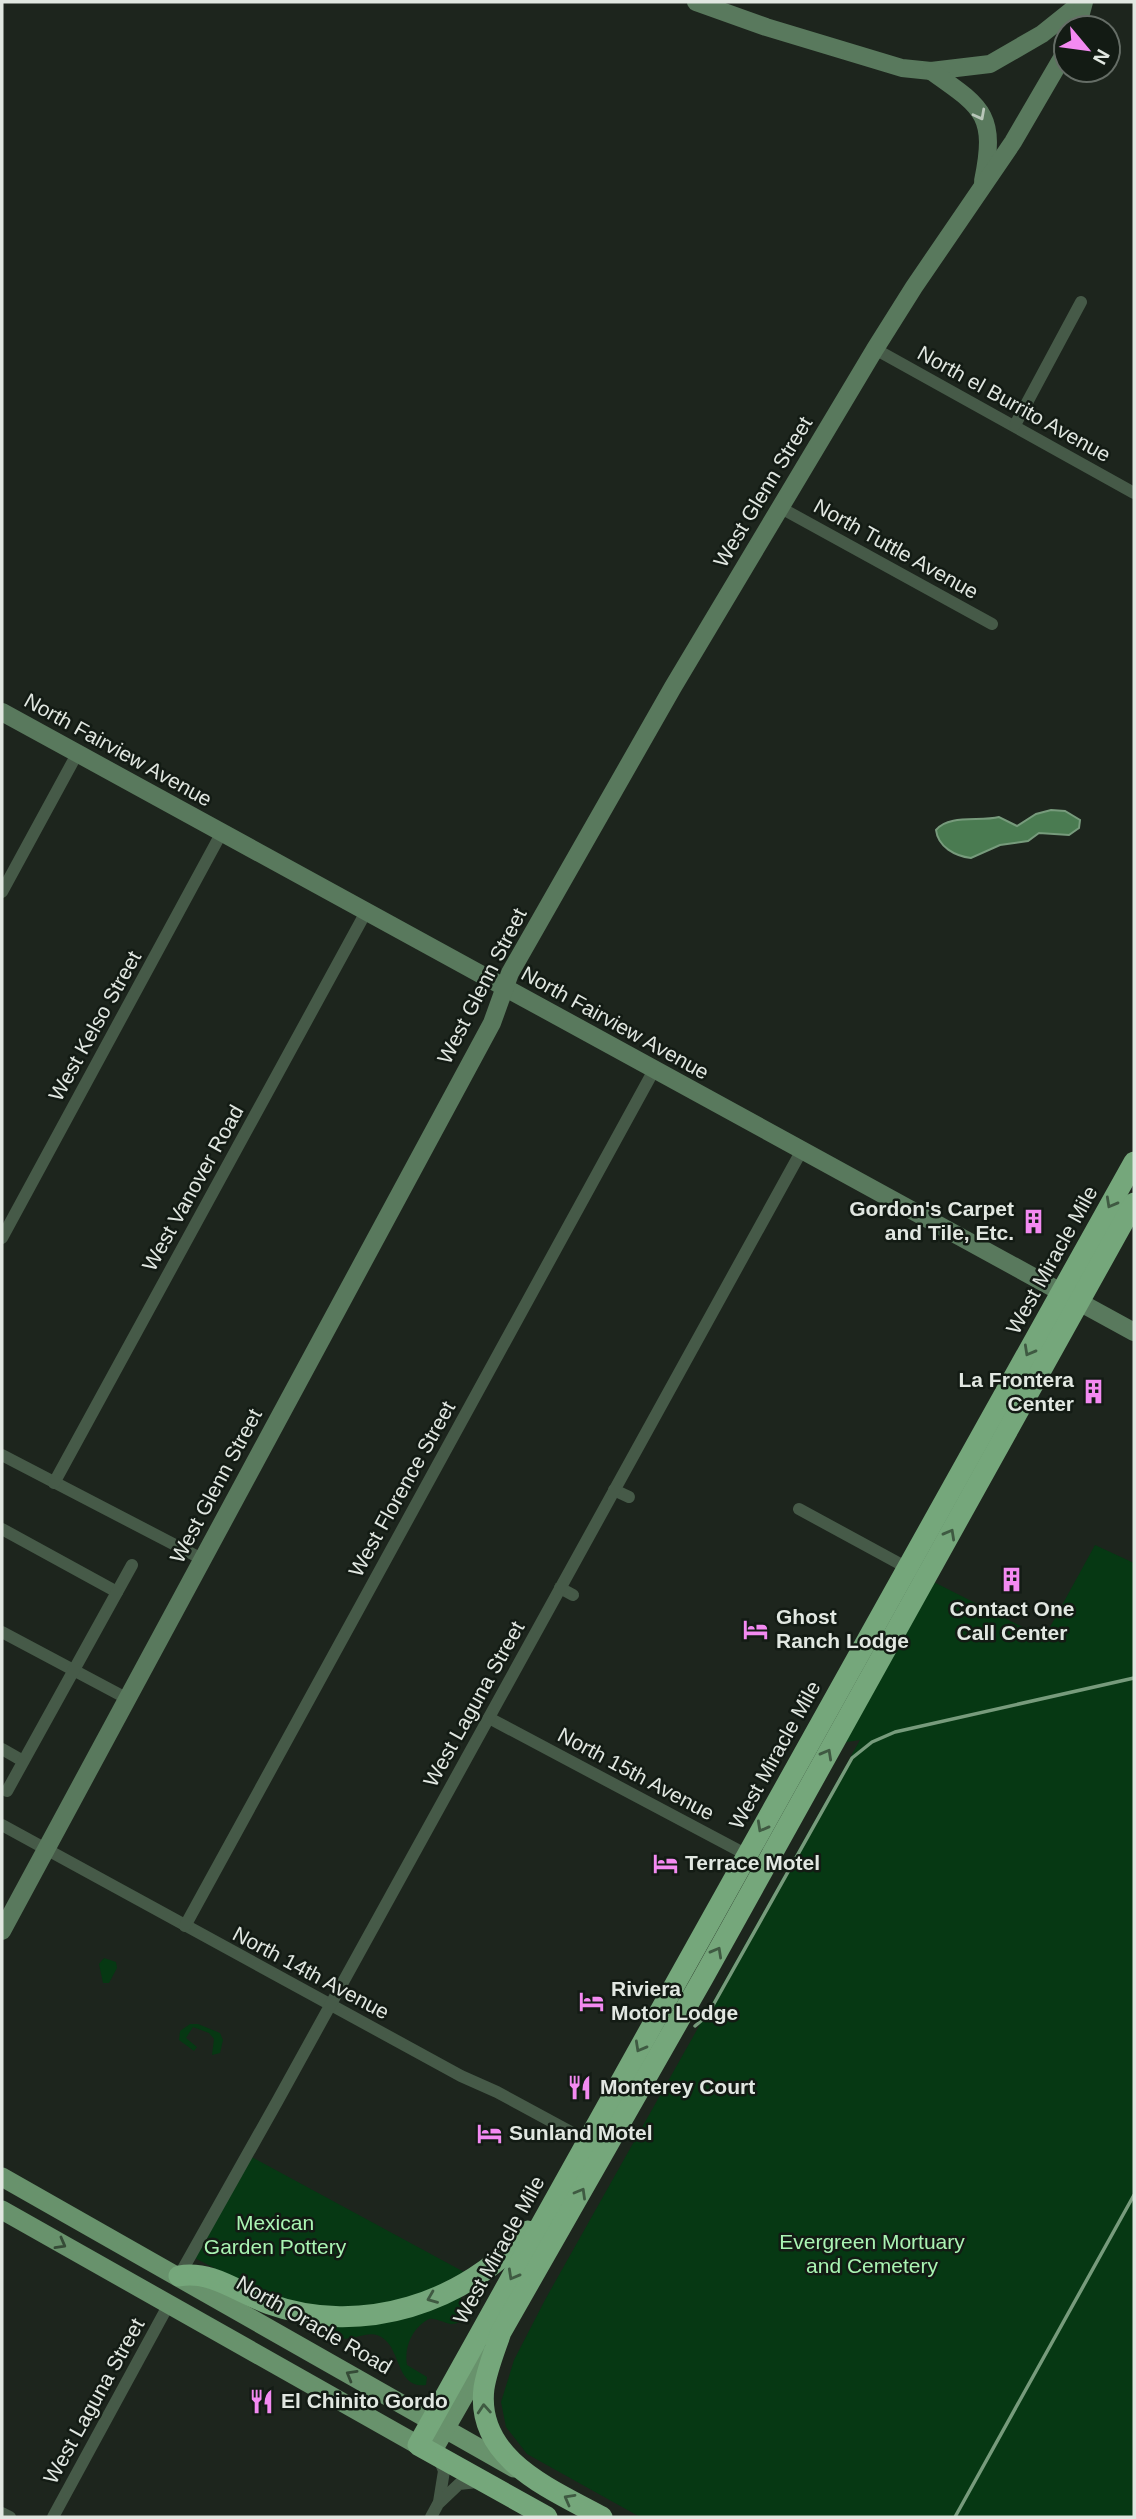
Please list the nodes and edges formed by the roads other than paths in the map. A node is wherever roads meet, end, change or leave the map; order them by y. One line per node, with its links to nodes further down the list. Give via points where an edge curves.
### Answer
1 (696, 2): 3 (street, via 902,68)
2 (1083, 2): 3 (street, via 1042,34 990,64)
3 (931, 71): 5 (street, one-way to 5, via 970,98 985,117 989,142)
4 (1052, 75): 5 (street, West Glenn Street)
5 (982, 188): 7 (street, West Glenn Street)
6 (1081, 302): 8 (street)
7 (875, 349): 8 (street, North el Burrito Avenue); 10 (street, West Glenn Street)
8 (1014, 425): 9 (street, North el Burrito Avenue)
9 (1134, 493)
10 (781, 508): 11 (street, North Tuttle Avenue); 17 (street, West Glenn Street, via 673,687 516,962)
11 (992, 625)
12 (2, 712): 13 (street, North Fairview Avenue)
13 (77, 754): 14 (street, North Fairview Avenue); 15 (street)
14 (222, 832): 16 (street, North Fairview Avenue); 22 (street, West Kelso Street)
15 (2, 892)
16 (366, 912): 17 (street, North Fairview Avenue); 26 (street, West Vanover Road)
17 (506, 989): 18 (street, North Fairview Avenue); 31 (street, West Glenn Street, via 492,1023)
18 (654, 1070): 19 (street, North Fairview Avenue); 47 (street, West Florence Street)
19 (802, 1150): 23 (street, North Fairview Avenue); 27 (street, West Laguna Street)
20 (1134, 1162): 23 (highway, West Miracle Mile, one-way to 23)
21 (1134, 1203): 23 (highway, West Miracle Mile)
22 (2, 1238)
23 (1071, 1296): 24 (street, North Fairview Avenue); 33 (highway, West Miracle Mile)
24 (1134, 1332)
25 (2, 1455): 26 (street)
26 (54, 1483): 31 (street)
27 (614, 1490): 28 (street); 34 (street, West Laguna Street)
28 (629, 1497)
29 (799, 1509): 33 (street)
30 (2, 1529): 35 (street)
31 (202, 1559): 39 (street, West Glenn Street)
32 (132, 1565): 35 (street)
33 (917, 1573): 46 (highway, West Miracle Mile)
34 (560, 1588): 36 (street); 40 (street, West Laguna Street)
35 (117, 1592): 38 (street)
36 (573, 1595)
37 (2, 1632): 38 (street)
38 (73, 1671): 39 (street); 42 (street)
39 (126, 1698): 45 (street, West Glenn Street)
40 (489, 1718): 46 (street, North 15th Avenue); 49 (street, West Laguna Street)
41 (2, 1749): 42 (street)
42 (23, 1761): 43 (street)
43 (6, 1791)
44 (2, 1825): 45 (street, North 14th Avenue)
45 (45, 1849): 47 (street, North 14th Avenue); 48 (street, West Glenn Street)
46 (756, 1860): 50 (highway, West Miracle Mile)
47 (185, 1926): 49 (street, North 14th Avenue)
48 (2, 1930)
49 (331, 2005): 50 (street, North 14th Avenue); 54 (street, West Laguna Street)
50 (596, 2146): 52 (highway, West Miracle Mile); 56 (highway, West Miracle Mile, one-way to 50)
51 (2, 2177): 54 (main road, North Oracle Road)
52 (558, 2194): 54 (highway, one-way to 54, via 520,2240 488,2268 435,2298 388,2312 330,2317 305,2314 260,2301 206,2276); 57 (highway, West Miracle Mile, one-way to 57)
53 (2, 2210): 55 (main road, one-way to 55)
54 (179, 2276): 57 (main road, North Oracle Road, one-way to 54)
55 (169, 2304): 58 (main road); 64 (street, West Laguna Street)
56 (501, 2332): 57 (main road, West Miracle Mile); 59 (highway, one-way to 56, via 499,2448 483,2412 484,2386)
57 (439, 2425): 58 (highway, West Miracle Mile); 59 (main road, North Oracle Road)
58 (429, 2451): 60 (highway); 61 (street, via 444,2471)
59 (536, 2480): 67 (highway, North Oracle Road, one-way to 59)
60 (488, 2484): 61 (street, via 461,2483); 66 (highway)
61 (438, 2504): 65 (street)
62 (2, 2513): 63 (street)
63 (10, 2517)
64 (53, 2517)
65 (431, 2517)
66 (547, 2517)
67 (602, 2517)

